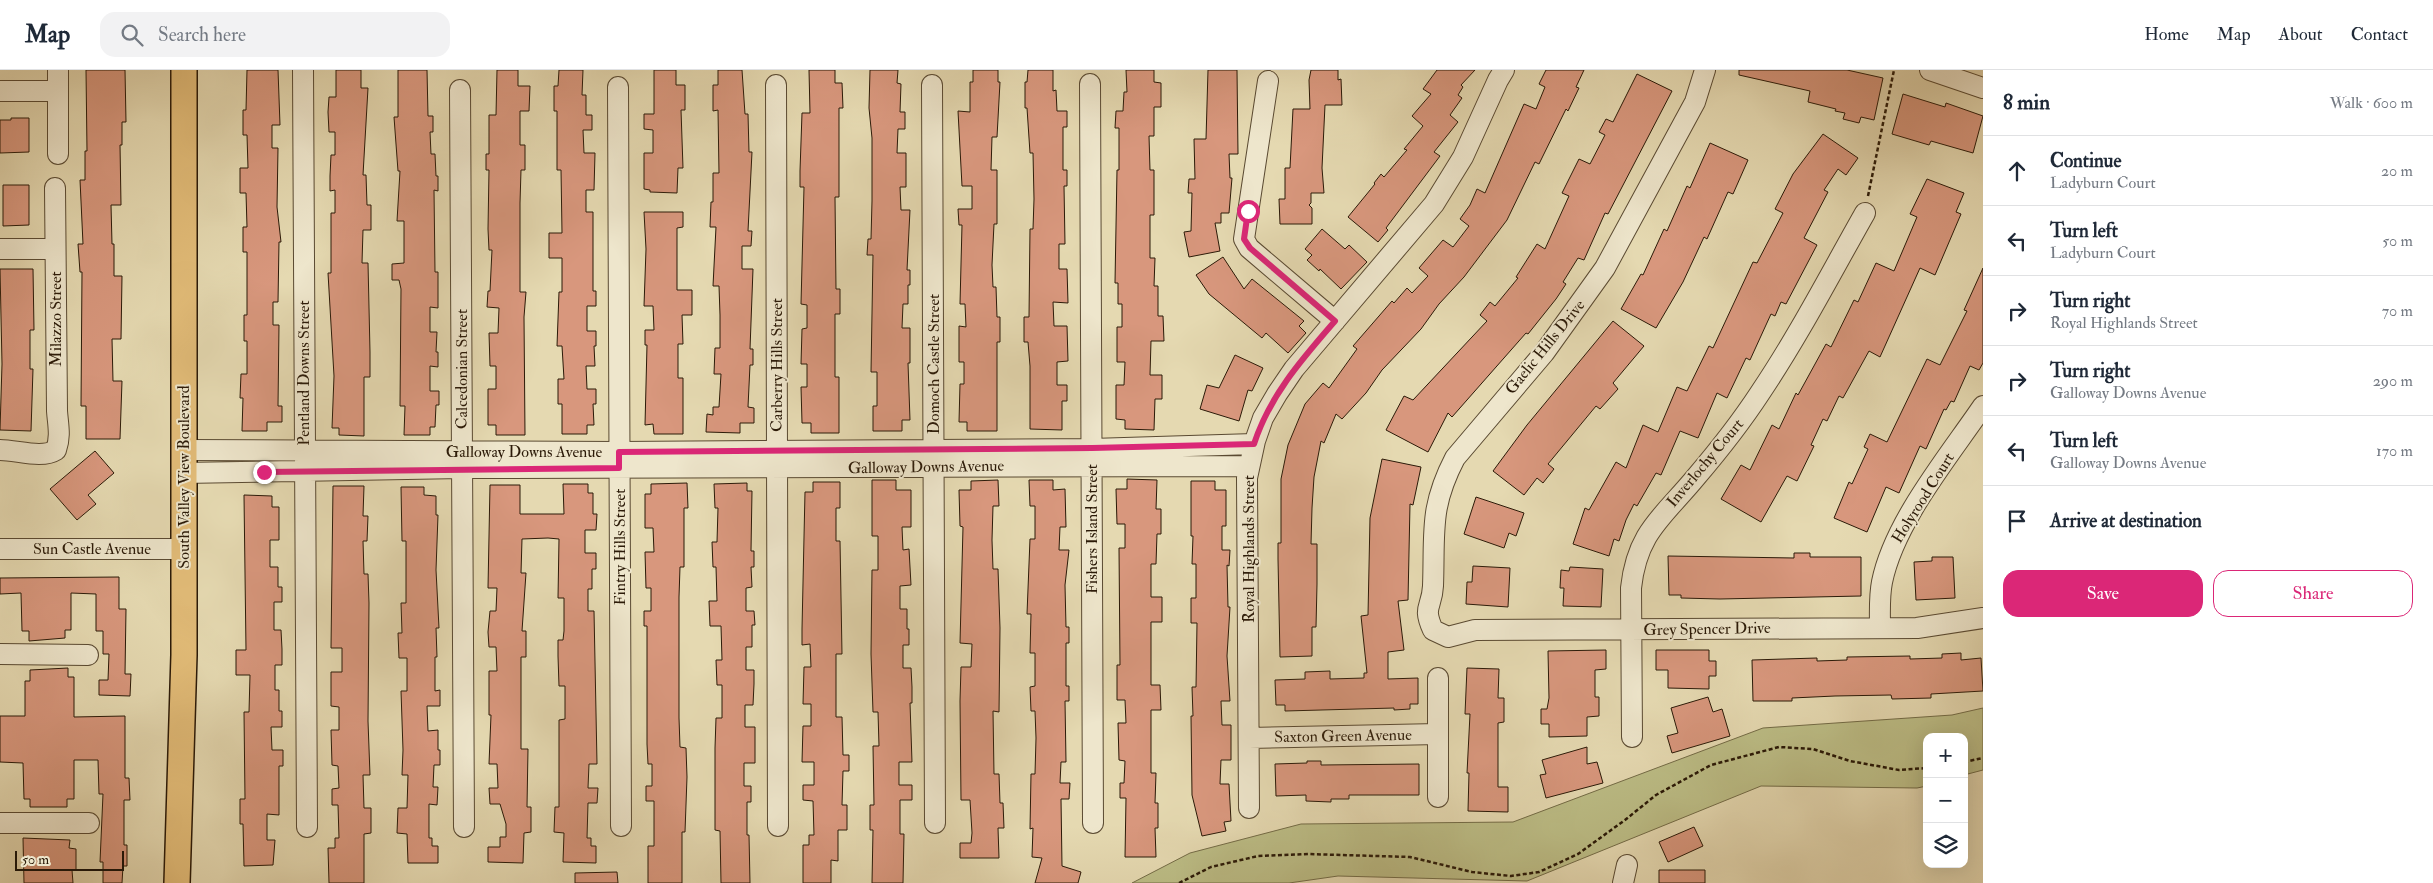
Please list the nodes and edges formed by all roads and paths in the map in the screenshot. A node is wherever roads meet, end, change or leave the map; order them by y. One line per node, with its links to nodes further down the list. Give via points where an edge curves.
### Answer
1 (58, 70): 16 (street)
2 (184, 70): 32 (main road, South Valley View Boulevard)
3 (303, 70): 33 (street, Pentland Downs Street)
4 (1504, 70): 22 (street, Royal Highlands Street, via 1463,157 1434,204)
5 (1894, 70): 19 (path)
6 (1930, 70): 13 (street)
7 (1702, 71): 40 (street, Gaelic Hills Drive, via 1695,102 1606,268 1544,353 1455,458 1446,474 1439,491 1432,532 1433,588 1427,613)
8 (1268, 81): 22 (street, via 1244,239 1250,248)
9 (932, 84): 28 (street, Domoch Castle Street)
10 (1090, 84): 27 (street, Fishers Island Street)
11 (776, 85): 31 (street, Carberry Hills Street)
12 (618, 87): 30 (street, Fintry Hills Street)
13 (1983, 88)
14 (460, 90): 29 (street, Calcedonian Street)
15 (0, 91): 16 (street)
16 (58, 91): 17 (street)
17 (58, 154)
18 (55, 188): 21 (street, Milazzo Street)
19 (1865, 213): 41 (street, Inverlochy Court, via 1760,393 1715,455 1660,515 1647,534 1632,578)
20 (0, 249): 21 (street)
21 (55, 249): 25 (street, Milazzo Street, via 60,434 56,450 44,455)
22 (1335, 321): 24 (street, Royal Highlands Street, via 1276,394)
23 (1983, 406): 39 (street, Holyrood Court, via 1891,550 1882,583)
24 (1254, 444): 27 (street, Galloway Downs Avenue); 34 (street, Royal Highlands Street)
25 (0, 450)
26 (251, 450): 32 (street, Galloway Downs Avenue); 33 (street, Galloway Downs Avenue); 35 (street)
27 (1092, 457): 28 (street, Galloway Downs Avenue); 34 (street, Galloway Downs Avenue); 56 (street, Fishers Island Street)
28 (934, 458): 31 (street, Galloway Downs Avenue); 54 (street, Domoch Castle Street)
29 (462, 460): 30 (street, Galloway Downs Avenue); 33 (street, Galloway Downs Avenue); 60 (street, Calcedonian Street)
30 (619, 460): 31 (street, Galloway Downs Avenue); 57 (street, Fintry Hills Street)
31 (777, 460): 58 (street, Carberry Hills Street)
32 (184, 461): 35 (street, Galloway Downs Avenue); 37 (main road, South Valley View Boulevard)
33 (304, 461): 35 (street, Galloway Downs Avenue); 59 (street, Pentland Downs Street)
34 (1249, 466): 47 (street, Royal Highlands Street)
35 (251, 472)
36 (0, 548): 37 (street, Sun Castle Avenue)
37 (185, 548): 61 (main road, South Valley View Boulevard)
38 (1983, 618): 39 (street, Grey Spencer Drive, via 1926,627)
39 (1880, 628): 41 (street, Grey Spencer Drive)
40 (1433, 630): 41 (street, Grey Spencer Drive, via 1448,637 1475,630)
41 (1631, 630): 46 (street, Inverlochy Court)
42 (0, 654): 43 (street)
43 (88, 654)
44 (1438, 678): 45 (street)
45 (1438, 734): 47 (street, Saxton Green Avenue); 51 (street)
46 (1632, 737)
47 (1249, 738): 52 (street, Royal Highlands Street)
48 (1983, 758): 49 (path)
49 (1968, 761)
50 (1923, 768): 62 (path, via 1899,770 1850,761 1814,749 1779,746 1710,766 1656,795 1578,854 1539,872 1511,876 1472,872 1410,857 1308,854 1258,856 1211,867)
51 (1438, 797)
52 (1250, 808)
53 (0, 823): 55 (street)
54 (934, 823)
55 (89, 824)
56 (1093, 824)
57 (621, 826)
58 (778, 826)
59 (307, 827)
60 (464, 827)
61 (177, 883)
62 (1179, 883)

